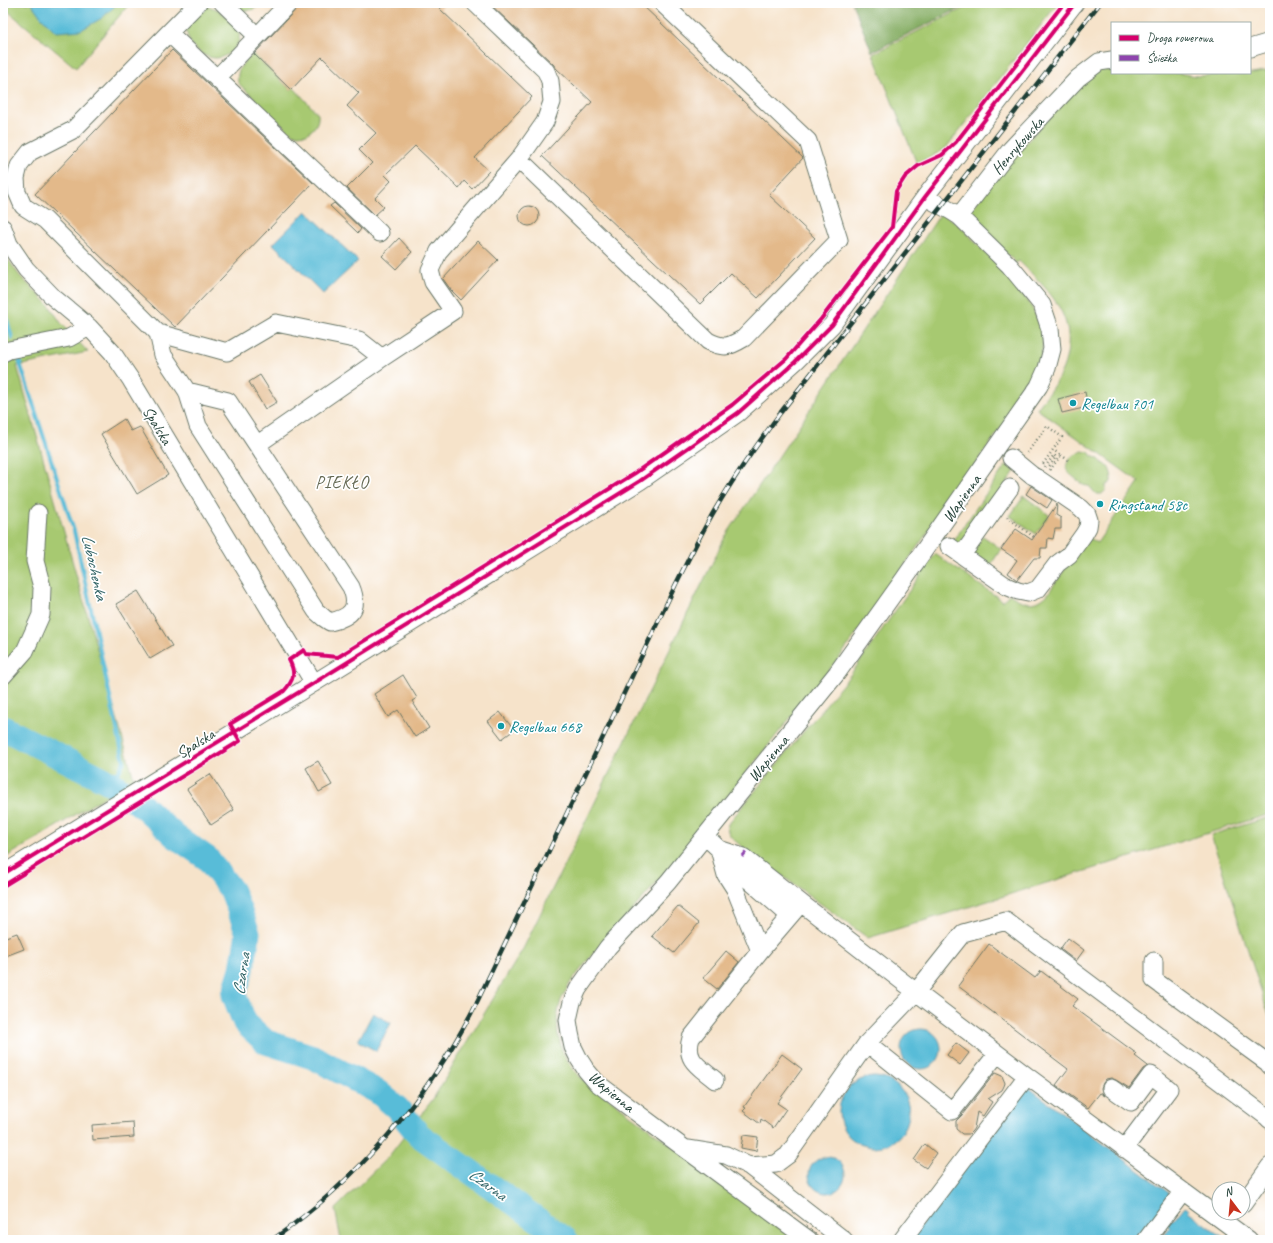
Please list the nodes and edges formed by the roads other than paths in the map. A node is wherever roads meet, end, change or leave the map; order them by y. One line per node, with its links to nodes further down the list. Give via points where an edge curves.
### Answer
1 (198, 3): 7 (street)
2 (223, 3): 8 (street)
3 (289, 3): 8 (street)
4 (475, 3): 13 (street, via 546,71 550,82 552,102 545,122)
5 (662, 3): 13 (street, via 808,141 839,240 744,338 732,345 719,347 708,341)
6 (1075, 3): 14 (street, Spalska)
7 (169, 33): 12 (street); 19 (street, via 73,130 30,152 19,166 16,178 17,192 23,206 45,220)
8 (257, 36): 12 (street)
9 (1270, 42): 10 (street)
10 (1251, 48)
11 (1111, 60): 15 (street, Henrykowska, via 1099,62 1078,78 1011,149)
12 (217, 78): 17 (street)
13 (519, 159): 21 (street, via 439,251 430,270 433,282 453,311)
14 (925, 197): 15 (street); 30 (street, Spalska, via 832,325 738,413 640,481)
15 (959, 216): 31 (street, Wapienna, via 1010,266 1042,305 1050,329 1052,349 1047,368 1039,386 837,673)
16 (3, 228): 18 (street, Spalska, via 9,244 26,269 53,298)
17 (380, 233)
18 (89, 327): 20 (street, via 69,338); 30 (street, Spalska, via 112,352 131,380)
19 (158, 333): 21 (street, via 227,352 276,323 359,340); 22 (street, via 164,355)
20 (3, 353)
21 (382, 358): 23 (street)
22 (187, 391): 23 (street, via 228,401); 23 (street, via 198,426 316,611 330,622 342,619 349,615 355,606 351,587)
23 (258, 444)
24 (1014, 462): 28 (street, via 1041,475 1081,508 1089,520 1088,527 1069,555)
25 (1010, 488): 28 (street, via 995,509 955,551 1006,586 1028,593 1038,589)
26 (38, 513): 29 (street, via 35,561 42,587 42,614 25,651)
27 (1080, 523): 28 (street, via 1060,550)
28 (1057, 564)
29 (3, 676)
30 (314, 683): 33 (street, Spalska)
31 (705, 836): 32 (street); 46 (street, Wapienna, via 668,882 608,947 578,989 568,1020 573,1047 597,1083)
32 (719, 848): 34 (street, via 743,857); 35 (street, via 734,867); 36 (street, via 726,875 735,889)
33 (3, 874)
34 (801, 902): 35 (street); 38 (street)
35 (790, 916): 36 (street)
36 (760, 951): 43 (street, via 691,1038 689,1053 692,1060)
37 (1154, 962): 41 (street, via 1154,980)
38 (916, 992): 39 (street); 40 (street); 45 (street, via 963,933 1006,921)
39 (867, 1043): 40 (street, via 952,1111); 48 (street, via 788,1155 776,1164)
40 (997, 1054): 42 (street)
41 (1270, 1066)
42 (1027, 1076): 47 (street); 56 (street)
43 (715, 1080)
44 (1111, 1088): 47 (street, via 1131,1102 1151,1075 1169,1089)
45 (1270, 1120)
46 (684, 1148): 48 (street, via 726,1155); 54 (street, Wapienna)
47 (1124, 1149): 50 (street)
48 (748, 1166): 55 (street)
49 (1270, 1166): 51 (street)
50 (1183, 1191): 52 (street); 57 (street)
51 (1251, 1193)
52 (1211, 1207)
53 (1235, 1221): 58 (street)
54 (809, 1240)
55 (844, 1240)
56 (902, 1240)
57 (1146, 1240)
58 (1249, 1240)

